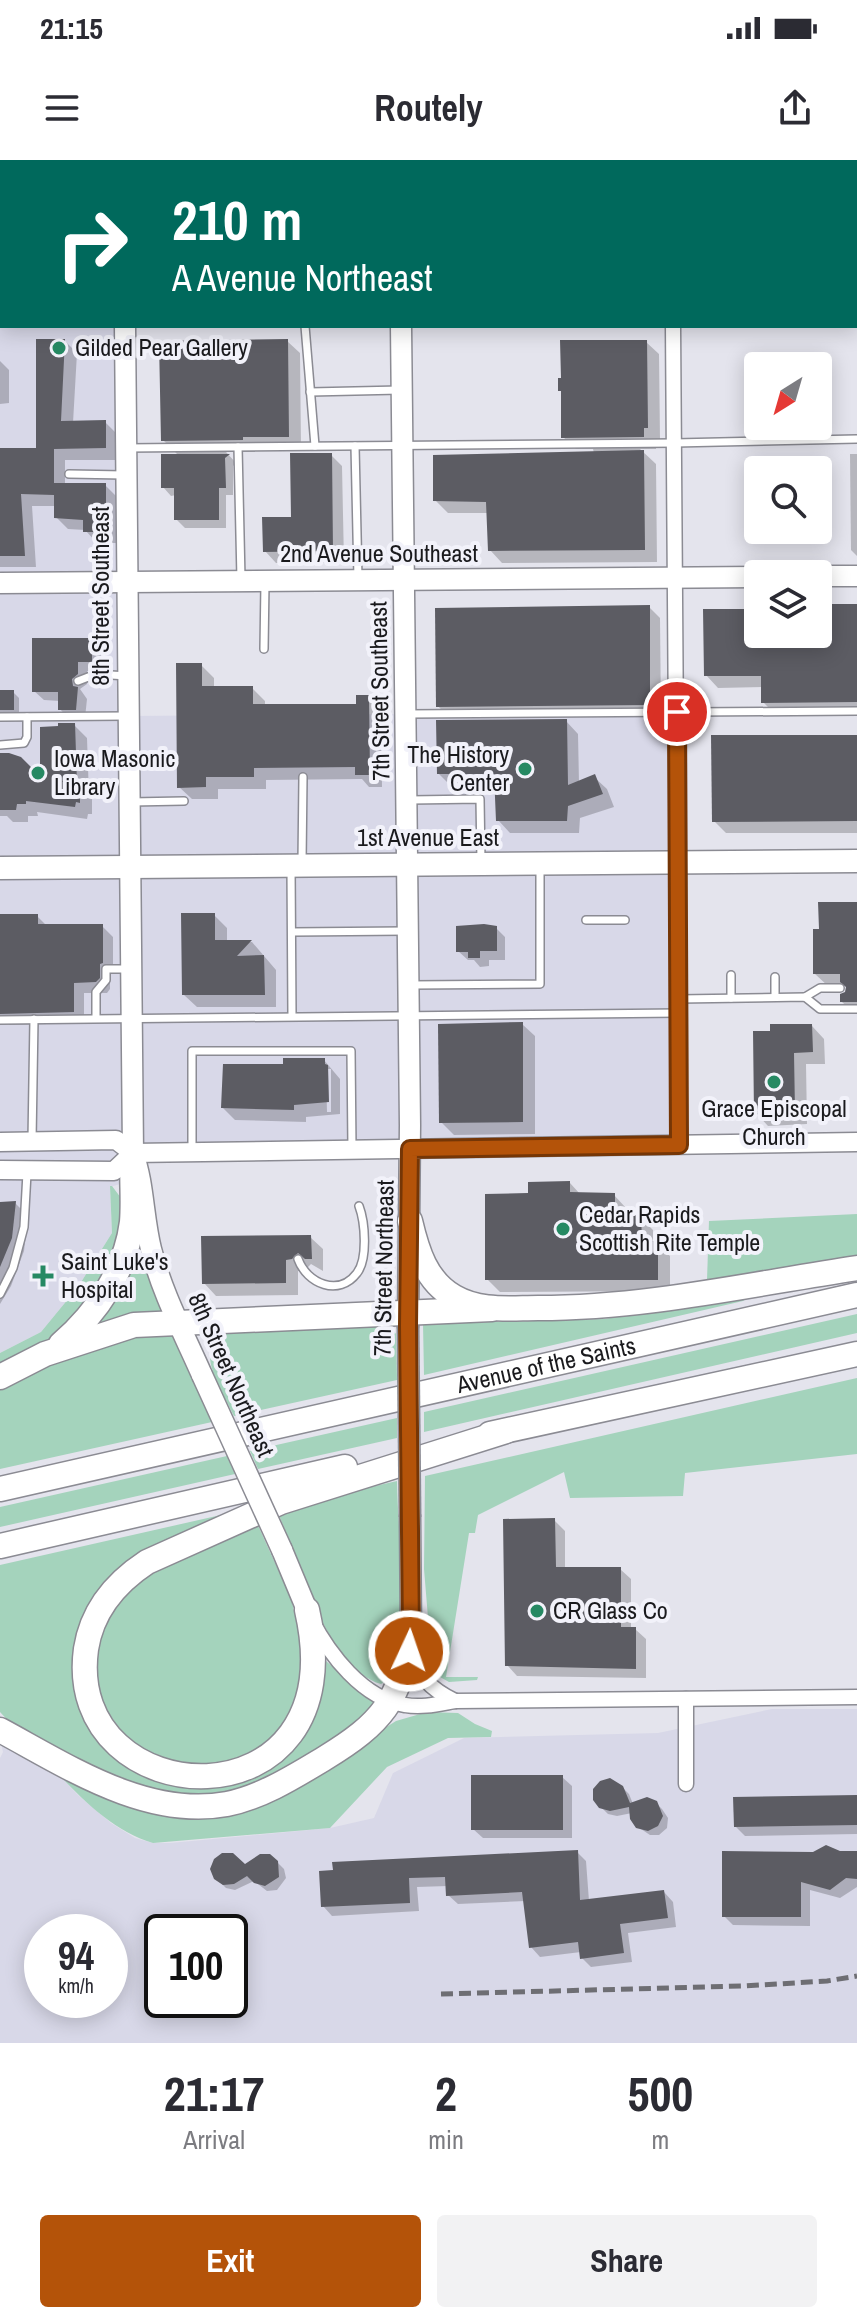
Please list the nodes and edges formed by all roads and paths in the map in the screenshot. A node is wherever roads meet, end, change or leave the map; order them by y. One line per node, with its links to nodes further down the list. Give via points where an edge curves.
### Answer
1 (125, 328): 13 (main road, 8th Street Southeast)
2 (305, 328): 6 (lane)
3 (401, 328): 5 (main road, 7th Street Southeast)
4 (673, 328): 8 (street)
5 (402, 390): 6 (lane); 11 (main road, 7th Street Southeast)
6 (310, 392): 9 (lane)
7 (857, 439): 8 (lane)
8 (675, 443): 11 (lane); 19 (street)
9 (315, 446): 10 (lane); 12 (lane)
10 (355, 446): 11 (lane); 21 (lane)
11 (403, 446): 20 (main road, 7th Street Southeast)
12 (238, 447): 13 (lane); 22 (lane)
13 (126, 448): 15 (main road, 8th Street Southeast)
14 (69, 474): 15 (lane)
15 (126, 475): 24 (main road, 8th Street Southeast)
16 (832, 576): 17 (main road)
17 (857, 576)
18 (744, 577): 19 (main road, 2nd Avenue Southeast)
19 (676, 578): 20 (main road, 2nd Avenue Southeast); 30 (street)
20 (404, 579): 21 (main road, 2nd Avenue Southeast); 31 (main road, 7th Street Southeast)
21 (358, 580): 23 (main road, 2nd Avenue Southeast)
22 (241, 581): 23 (main road, 2nd Avenue Southeast); 24 (main road, 2nd Avenue Southeast)
23 (265, 581): 26 (lane)
24 (127, 582): 25 (main road, 2nd Avenue Southeast); 27 (main road, 8th Street Southeast)
25 (0, 583)
26 (264, 649)
27 (128, 676): 28 (lane, via 96,674); 32 (main road, 8th Street Southeast)
28 (78, 681)
29 (857, 711): 30 (lane)
30 (677, 712): 31 (lane); 42 (street)
31 (406, 714): 37 (main road, 7th Street Southeast)
32 (128, 716): 34 (lane); 39 (main road, 8th Street Southeast)
33 (0, 717): 34 (lane)
34 (27, 717): 35 (lane, via 24,743)
35 (0, 745)
36 (303, 777): 45 (lane)
37 (407, 800): 43 (main road, 7th Street Southeast); 44 (lane, via 480,799)
38 (184, 801): 39 (lane)
39 (128, 802): 46 (main road, 8th Street Southeast)
40 (857, 861): 42 (main road, 1st Avenue East)
41 (540, 863): 42 (main road, 1st Avenue East); 44 (main road, 1st Avenue East); 55 (lane, via 540,984)
42 (678, 863): 62 (street)
43 (407, 864): 44 (main road, 1st Avenue East); 45 (main road, 1st Avenue East); 50 (main road, 7th Street Northeast)
44 (481, 864)
45 (297, 865): 46 (main road, 1st Avenue East); 51 (lane)
46 (129, 866): 47 (main road, 1st Avenue East); 52 (main road, 8th Street Northeast)
47 (0, 868)
48 (586, 920): 49 (lane)
49 (625, 920)
50 (408, 931): 51 (lane); 55 (main road, 7th Street Northeast)
51 (292, 932): 68 (lane)
52 (130, 969): 69 (lane, via 106,969 106,980 96,992); 70 (main road, 8th Street Northeast)
53 (731, 975): 59 (lane)
54 (775, 977): 57 (lane)
55 (408, 985): 67 (main road, 7th Street Northeast)
56 (840, 988): 58 (lane, via 820,988)
57 (775, 997): 58 (lane); 59 (lane)
58 (805, 997): 63 (lane, via 820,1009)
59 (731, 998): 62 (lane)
60 (587, 1003): 66 (lane)
61 (626, 1004): 64 (lane)
62 (679, 1006): 64 (lane); 79 (street)
63 (857, 1009)
64 (630, 1013): 66 (lane); 75 (lane)
65 (545, 1014): 66 (lane); 67 (lane); 73 (lane)
66 (588, 1014): 74 (lane)
67 (409, 1015): 68 (lane); 81 (main road, 7th Street Northeast)
68 (292, 1016): 70 (lane)
69 (96, 1018): 70 (lane); 71 (lane)
70 (131, 1018): 83 (main road, 8th Street Northeast)
71 (34, 1019): 72 (lane); 77 (lane)
72 (0, 1020)
73 (545, 1025)
74 (589, 1025)
75 (634, 1025)
76 (0, 1142): 77 (street)
77 (32, 1142): 83 (street, via 116,1140)
78 (857, 1142): 79 (street)
79 (679, 1145): 81 (street)
80 (352, 1149): 81 (street); 82 (street); 82 (lane, via 351,1051 192,1051)
81 (410, 1149): 87 (main road, 7th Street Northeast)
82 (192, 1152): 83 (street)
83 (133, 1153): 85 (street, via 114,1171); 94 (main road, 8th Street Northeast, via 151,1249); 95 (highway, via 132,1221 123,1259 95,1309)
84 (0, 1170): 85 (street)
85 (28, 1171): 90 (lane, via 24,1227)
86 (359, 1206): 88 (lane, via 363,1254 358,1273 350,1280 326,1285 311,1280)
87 (410, 1221): 92 (highway, via 424,1266 436,1282 466,1303); 93 (main road, 7th Street Northeast)
88 (298, 1259)
89 (857, 1268): 92 (highway, via 648,1303)
90 (0, 1294)
91 (857, 1295): 99 (highway, Avenue of the Saints)
92 (492, 1309): 93 (highway)
93 (408, 1319): 94 (highway); 102 (main road, 7th Street Northeast, bridge)
94 (178, 1322): 95 (highway, via 134,1325); 101 (main road, 8th Street Northeast, bridge)
95 (45, 1354): 97 (highway)
96 (857, 1354): 98 (highway)
97 (0, 1377)
98 (506, 1431): 100 (highway); 101 (highway, via 281,1502 131,1572 97,1612 87,1642 86,1679 97,1715 132,1757 165,1772 211,1777 244,1770 284,1741 304,1711 314,1657)
99 (0, 1489)
100 (0, 1546)
101 (307, 1610): 105 (street, 8th Street Northeast, via 339,1661)
102 (411, 1634): 105 (highway); 106 (street, 7th Street Northeast, via 421,1677)
103 (857, 1697): 104 (street, 8th Street Northeast)
104 (686, 1699): 106 (street, 8th Street Northeast); 108 (street)
105 (392, 1701): 106 (street, 8th Street Northeast, via 416,1706); 107 (highway, via 367,1728 303,1771 252,1796 211,1806 158,1801 116,1788)
106 (455, 1701)
107 (0, 1730)
108 (686, 1784)

